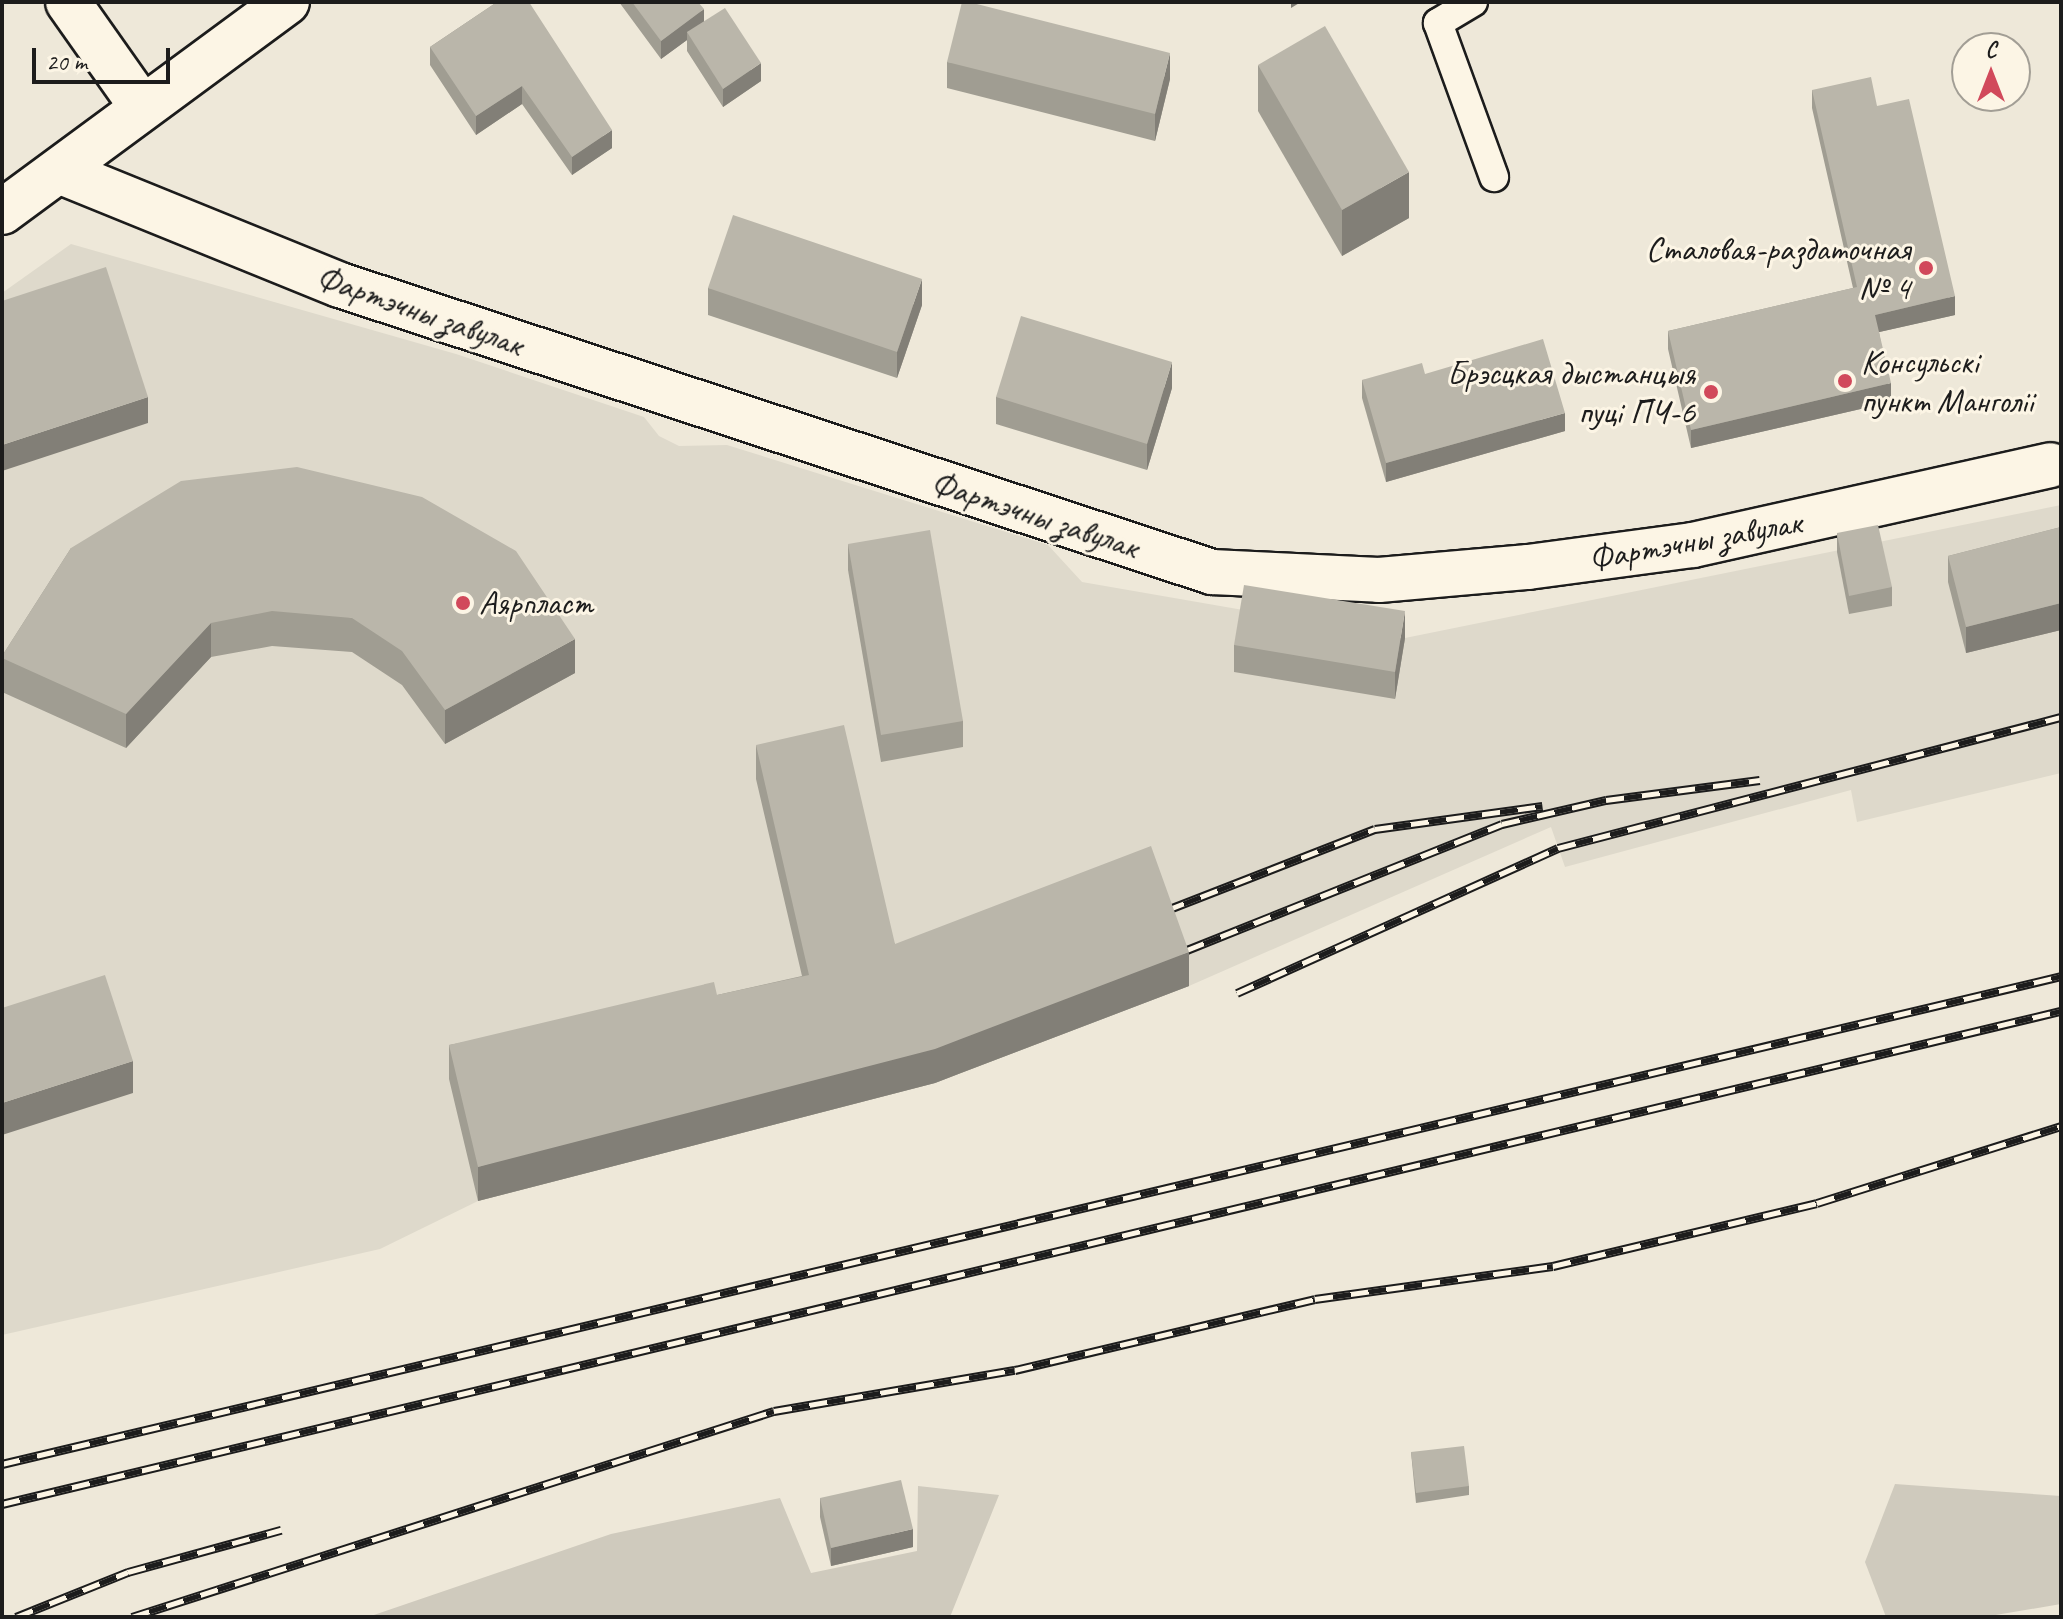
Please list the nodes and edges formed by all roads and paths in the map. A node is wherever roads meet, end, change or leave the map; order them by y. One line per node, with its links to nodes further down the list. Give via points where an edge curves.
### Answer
1 (68, 2): 4 (street)
2 (287, 2): 4 (street)
3 (1473, 2): 6 (lane, via 1438,23)
4 (142, 107): 5 (street)
5 (59, 171): 7 (street); 8 (street, Фартэчны завулак, via 340,285 1212,572 1379,580 1558,563 1693,545)
6 (1494, 177)
7 (2, 212)
8 (2050, 465)

